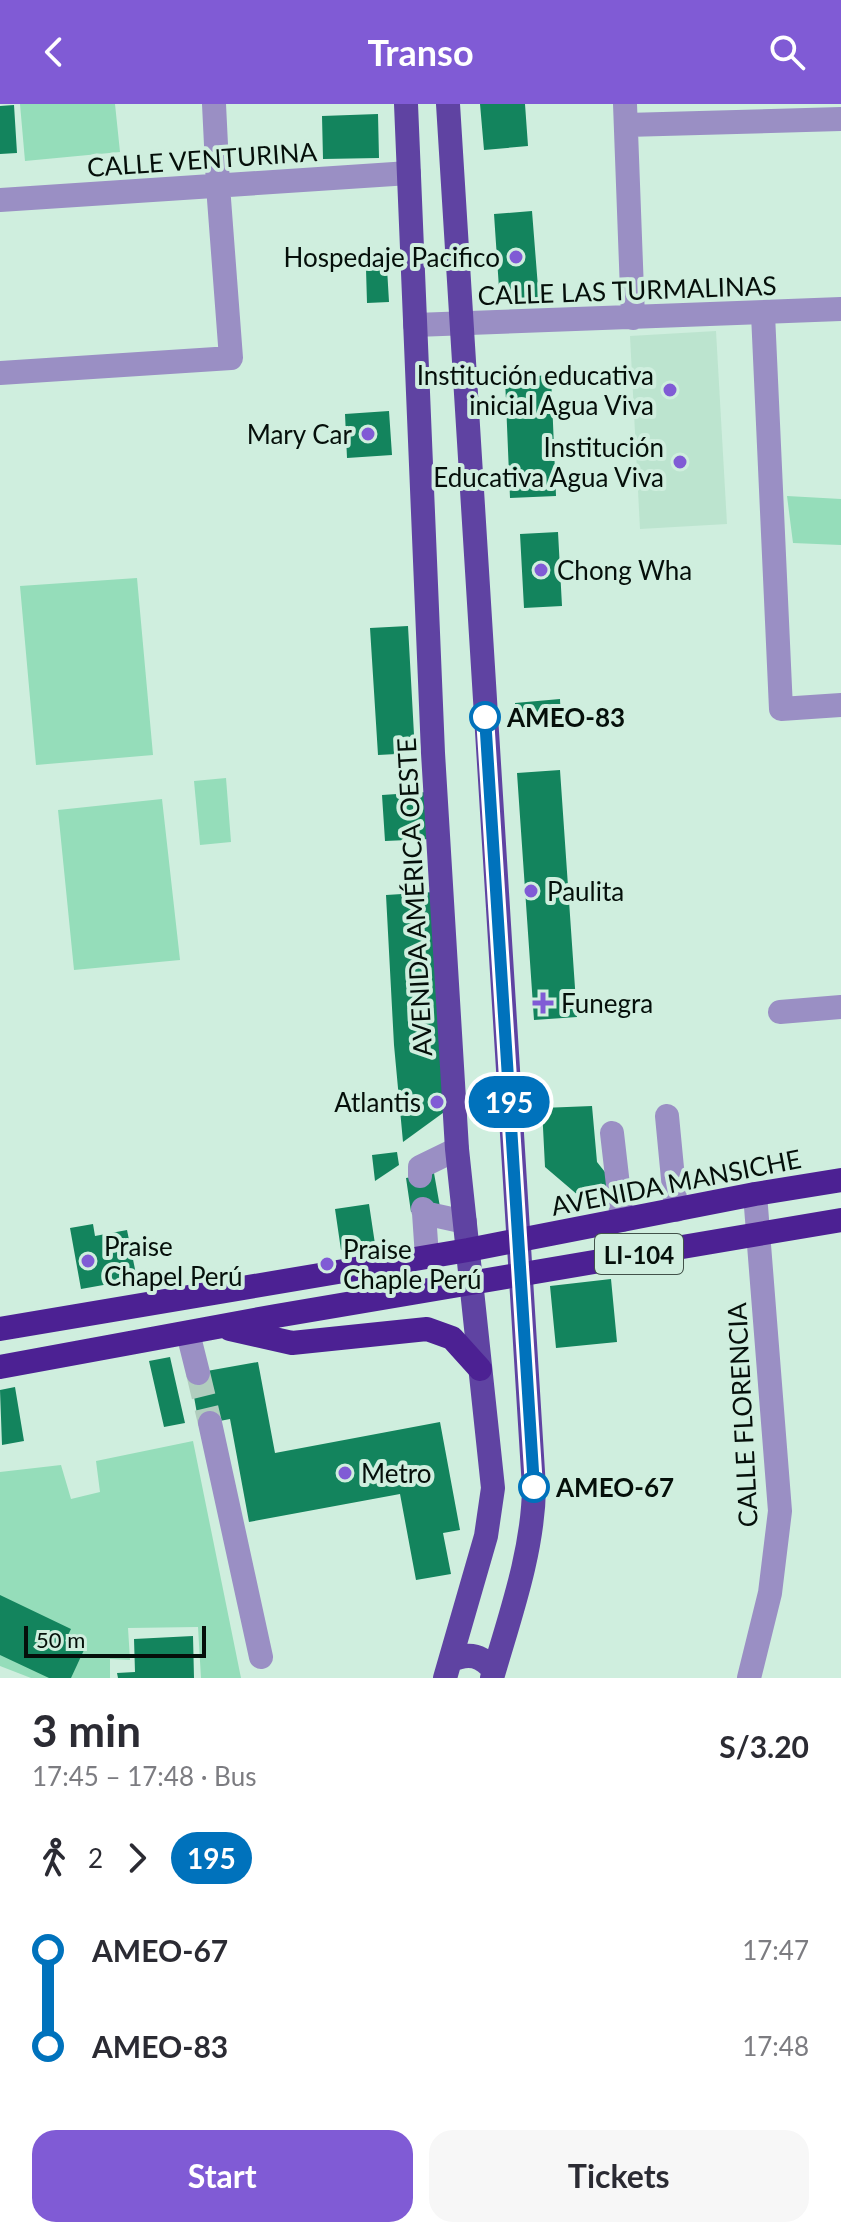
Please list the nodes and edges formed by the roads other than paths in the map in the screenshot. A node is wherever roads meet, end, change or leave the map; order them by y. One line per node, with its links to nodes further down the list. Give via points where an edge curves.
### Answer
1 (214, 104): 7 (street)
2 (406, 104): 6 (main road, AVENIDA AMÉRICA OESTE)
3 (448, 104): 12 (main road)
4 (626, 114): 5 (street); 11 (street)
5 (841, 119)
6 (409, 173): 7 (street, CALLE VENTURINA); 13 (main road, AVENIDA AMÉRICA OESTE)
7 (218, 186): 8 (street, CALLE VENTURINA); 14 (street, via 231,358)
8 (0, 200)
9 (841, 309): 10 (street, CALLE LAS TURMALINAS)
10 (763, 314): 11 (street, CALLE LAS TURMALINAS); 15 (street, via 781,709)
11 (633, 318): 12 (street, CALLE LAS TURMALINAS)
12 (461, 324): 13 (street, CALLE LAS TURMALINAS); 29 (main road)
13 (415, 325): 20 (main road, AVENIDA AMÉRICA OESTE)
14 (0, 373)
15 (841, 705)
16 (841, 1007): 17 (street)
17 (780, 1012)
18 (667, 1116): 24 (street)
19 (612, 1133): 25 (street)
20 (457, 1149): 21 (street, via 420,1167); 27 (main road, AVENIDA AMÉRICA OESTE)
21 (420, 1176)
22 (841, 1180): 23 (highway, AVENIDA MANSICHE / LI-104)
23 (755, 1194): 24 (highway, AVENIDA MANSICHE / LI-104); 28 (street, CALLE FLORENCIA)
24 (676, 1210): 25 (highway, AVENIDA MANSICHE / LI-104)
25 (622, 1220): 29 (highway, AVENIDA MANSICHE / LI-104)
26 (841, 1220): 28 (highway, LI-104)
27 (465, 1222): 30 (main road, AVENIDA AMÉRICA OESTE); 31 (street, via 423,1211)
28 (759, 1234): 32 (highway, LI-104); 50 (street, CALLE FLORENCIA, via 780,1511 770,1593)
29 (517, 1240): 30 (highway, AVENIDA MANSICHE / LI-104); 32 (main road)
30 (468, 1250): 31 (highway, AVENIDA MANSICHE / LI-104); 34 (main road, AVENIDA AMÉRICA OESTE)
31 (427, 1257): 33 (highway, AVENIDA MANSICHE / LI-104)
32 (519, 1274): 34 (highway, LI-104); 49 (main road, via 533,1518)
33 (269, 1283): 35 (highway, AVENIDA MANSICHE / LI-104); 36 (highway)
34 (471, 1283): 36 (highway, LI-104); 44 (main road, AVENIDA AMÉRICA OESTE)
35 (156, 1302): 37 (highway, AVENIDA MANSICHE / LI-104); 41 (highway)
36 (276, 1316): 38 (highway, LI-104)
37 (49, 1320): 39 (highway, AVENIDA MANSICHE / LI-104); 42 (highway)
38 (220, 1326): 40 (highway, LI-104); 44 (highway, via 292,1343 427,1329 452,1338)
39 (0, 1329)
40 (188, 1333): 41 (highway, LI-104); 45 (street)
41 (163, 1337): 42 (highway, LI-104)
42 (56, 1357): 43 (highway, LI-104)
43 (0, 1367)
44 (480, 1369): 48 (main road, AVENIDA AMÉRICA OESTE, via 491,1512)
45 (198, 1373)
46 (210, 1423): 47 (street)
47 (261, 1657)
48 (448, 1670): 49 (main road, via 459,1656 470,1655 488,1663)
49 (493, 1675)
50 (749, 1678)

